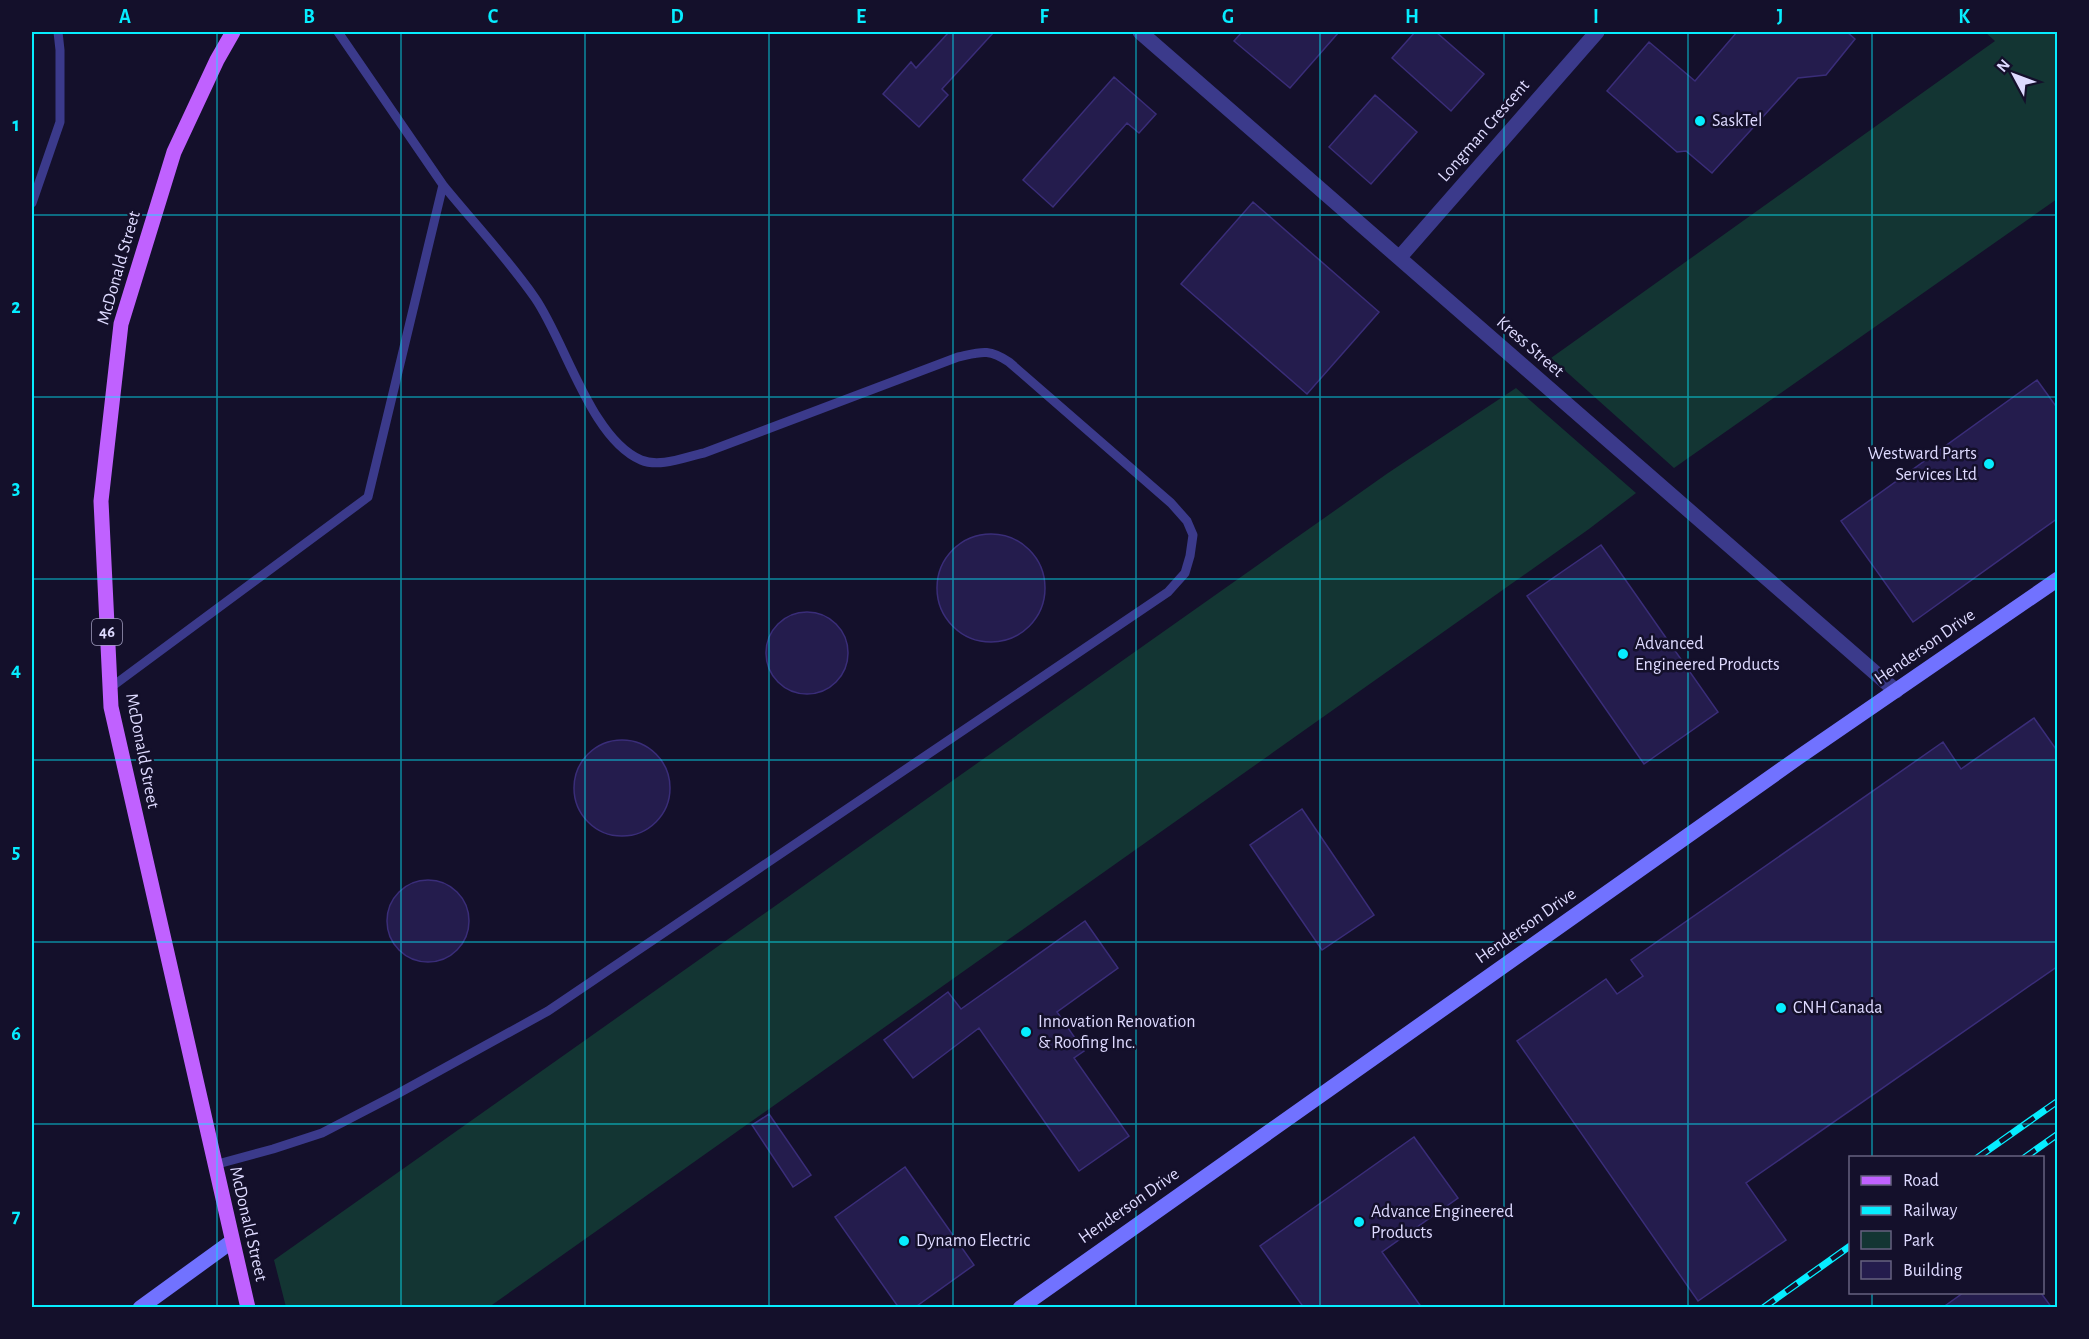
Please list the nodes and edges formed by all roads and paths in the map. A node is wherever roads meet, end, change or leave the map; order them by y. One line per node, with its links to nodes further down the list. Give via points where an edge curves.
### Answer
1 (58, 32): 7 (lane, via 60,122)
2 (233, 32): 10 (main road, McDonald Street / 46, via 174,152 122,324 101,501)
3 (338, 32): 6 (lane)
4 (1140, 32): 8 (street, Kress Street)
5 (1597, 32): 8 (street, Longman Crescent)
6 (443, 185): 10 (lane, via 368,497); 12 (lane, via 536,300 595,414 621,446 642,460 661,463 704,453 958,357 996,353 1171,503 1187,521 1192,535 1190,556 1185,573 1168,592 548,1011 322,1132)
7 (32, 203)
8 (1400, 257): 11 (street, Kress Street)
9 (2058, 579): 11 (street, Henderson Drive)
10 (110, 688): 12 (main road, McDonald Street / 46, via 111,707)
11 (1896, 691): 16 (street, Henderson Drive)
12 (214, 1165): 13 (main road, McDonald Street / 46)
13 (231, 1242): 14 (street); 15 (main road, McDonald Street / 46)
14 (140, 1308)
15 (248, 1308)
16 (1020, 1308)

